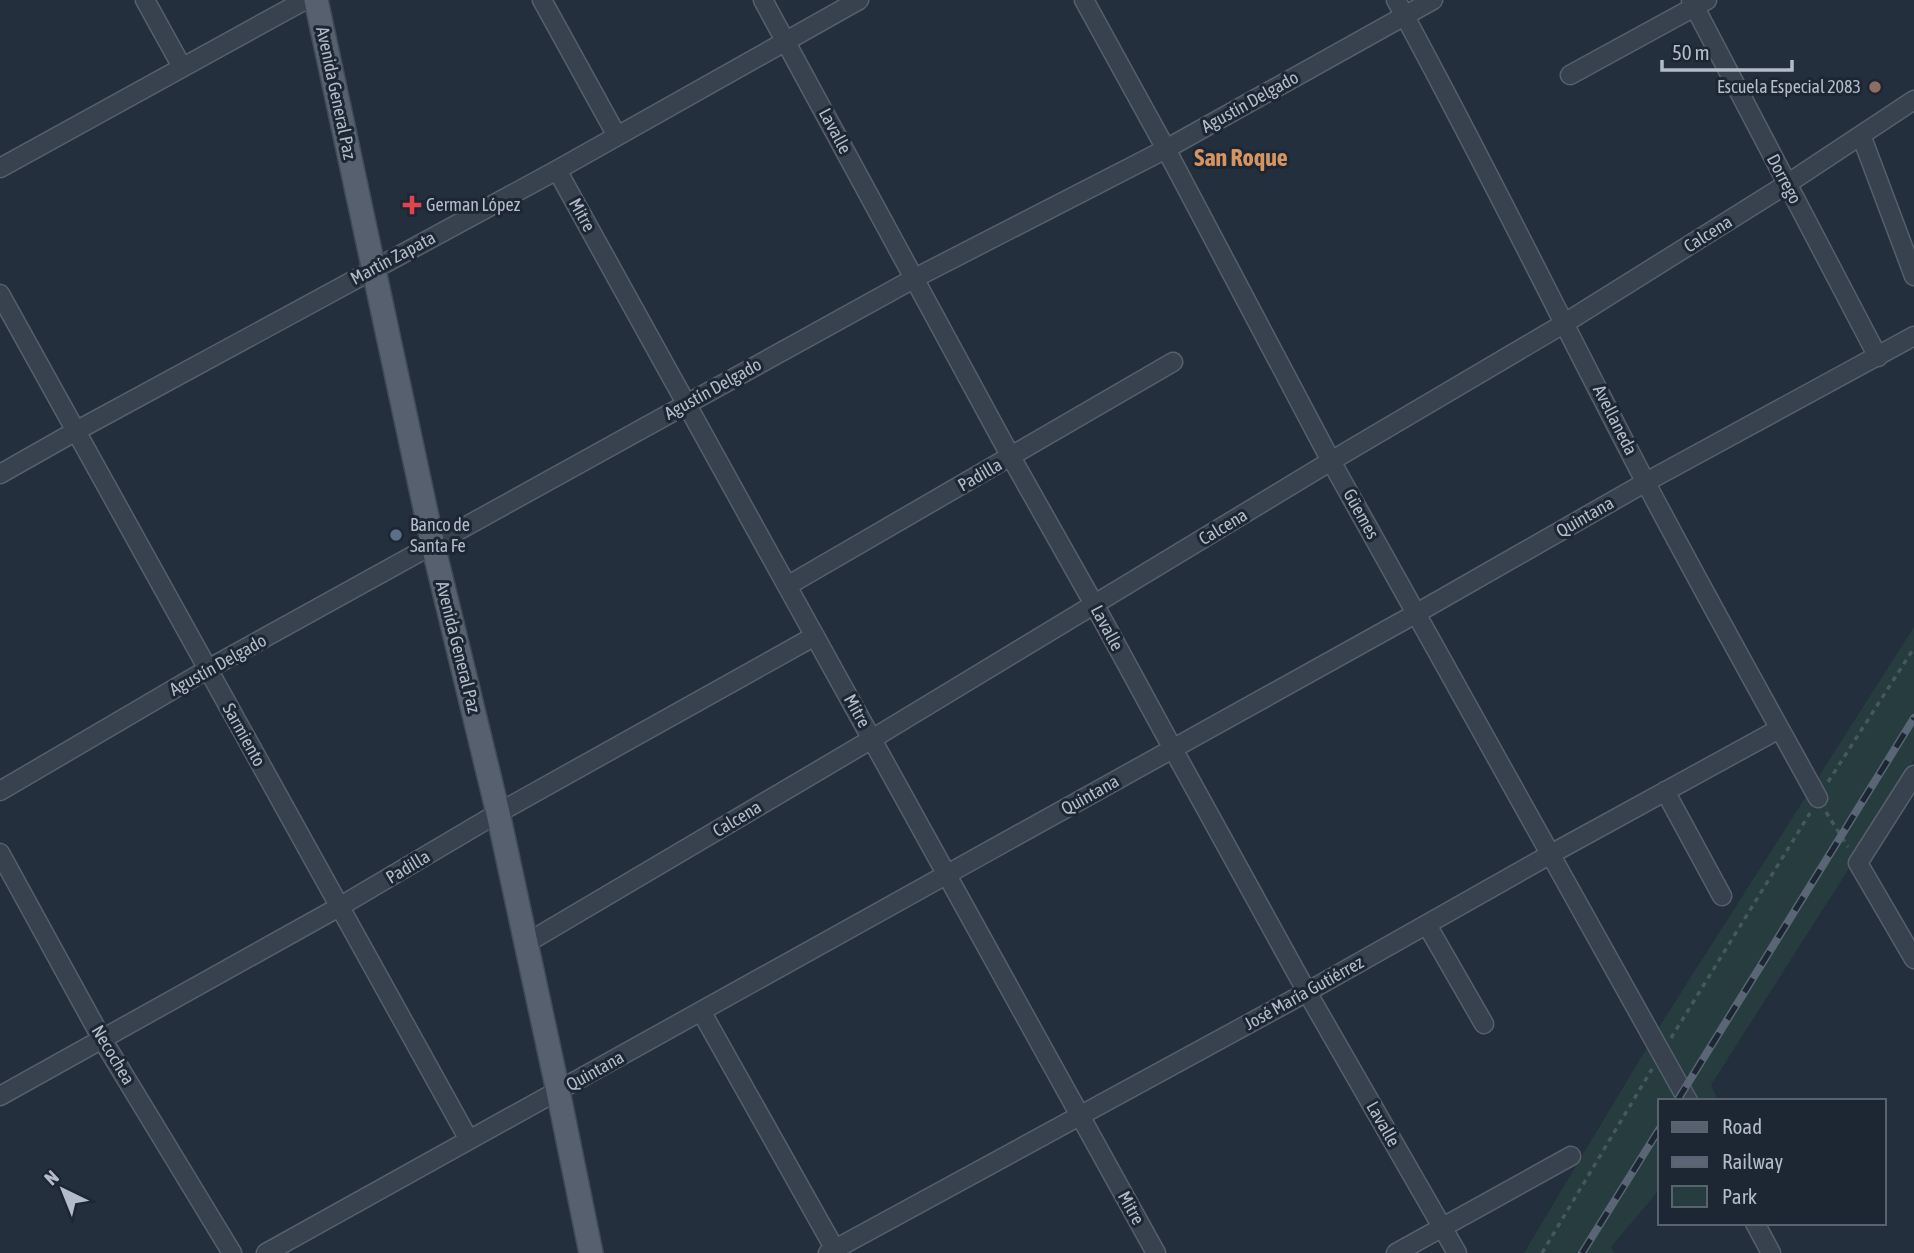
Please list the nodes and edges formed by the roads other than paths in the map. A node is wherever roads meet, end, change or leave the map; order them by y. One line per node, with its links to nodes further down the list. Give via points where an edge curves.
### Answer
1 (145, 0): 12 (street)
2 (305, 0): 12 (street)
3 (316, 0): 21 (main road, Avenida General Paz)
4 (542, 0): 16 (street)
5 (764, 0): 11 (street, Lavalle)
6 (859, 0): 11 (street, Martín Zapata)
7 (1084, 0): 17 (street, Güemes)
8 (1433, 0): 10 (street, Agustín Delgado)
9 (1697, 2): 13 (street); 20 (street, Dorrego)
10 (1400, 8): 17 (street, Agustín Delgado); 25 (street, Avellaneda)
11 (787, 41): 16 (street, Martín Zapata); 23 (street, Lavalle)
12 (182, 67): 18 (street)
13 (1570, 75)
14 (1914, 100): 15 (street, Calcena)
15 (1861, 135): 20 (street, Calcena); 22 (street)
16 (617, 136): 19 (street, Martín Zapata)
17 (1166, 149): 23 (street, Agustín Delgado); 32 (street, Güemes)
18 (0, 168)
19 (557, 170): 21 (street, Martín Zapata); 29 (street, Mitre)
20 (1787, 184): 25 (street, Calcena); 27 (street, Dorrego)
21 (373, 269): 30 (street, Martín Zapata); 35 (main road, Avenida General Paz)
22 (1914, 276)
23 (915, 278): 29 (street, Agustín Delgado); 31 (street, Lavalle)
24 (0, 294): 30 (street, Sarmiento)
25 (1565, 323): 32 (street, Calcena); 34 (street, Avellaneda)
26 (1914, 336): 27 (street, Quintana)
27 (1878, 357): 34 (street, Quintana)
28 (1173, 362): 31 (street, Padilla)
29 (687, 404): 35 (street, Agustín Delgado); 36 (street, Mitre)
30 (76, 431): 33 (street, Martín Zapata); 40 (street, Sarmiento)
31 (1012, 457): 36 (street, Padilla); 37 (street, Lavalle)
32 (1331, 461): 37 (street, Calcena); 38 (street, Güemes)
33 (0, 474)
34 (1646, 482): 38 (street, Quintana); 41 (street, Avellaneda)
35 (433, 545): 40 (street, Agustín Delgado); 48 (main road, Avenida General Paz)
36 (788, 586): 39 (street, Mitre)
37 (1094, 604): 42 (street, Calcena); 43 (street, Lavalle)
38 (1417, 613): 43 (street, Quintana); 50 (street, Güemes)
39 (815, 636): 42 (street, Mitre); 48 (street, Padilla)
40 (208, 669): 45 (street, Agustín Delgado); 53 (street, Sarmiento)
41 (1779, 729): 46 (street, José María Gutiérrez); 47 (street, Avellaneda)
42 (872, 739): 51 (street, Mitre); 55 (street, Calcena)
43 (1172, 749): 51 (street, Quintana); 57 (street, Lavalle)
44 (1914, 775): 56 (street, via 1858,863)
45 (0, 791)
46 (1665, 791): 50 (street, José María Gutiérrez); 52 (street)
47 (1818, 798)
48 (498, 813): 53 (street, Padilla); 55 (main road, Avenida General Paz)
49 (0, 853): 60 (street, Necochea)
50 (1551, 854): 54 (street, José María Gutiérrez); 63 (street, Güemes)
51 (947, 874): 58 (street, Quintana); 64 (street, Mitre)
52 (1722, 896)
53 (340, 907): 60 (street, Padilla); 65 (street, Sarmiento)
54 (1427, 925): 57 (street, José María Gutiérrez); 59 (street)
55 (525, 944): 61 (main road, Avenida General Paz)
56 (1914, 958)
57 (1307, 992): 64 (street, José María Gutiérrez); 68 (street, Lavalle)
58 (701, 1011): 61 (street, Quintana); 69 (street)
59 (1484, 1024)
60 (102, 1039): 62 (street, Padilla); 70 (street, Necochea)
61 (558, 1091): 65 (street, Quintana); 72 (main road, Avenida General Paz)
62 (0, 1096)
63 (1687, 1099)
64 (1080, 1116): 69 (street, José María Gutiérrez); 73 (street, Mitre)
65 (469, 1140): 71 (street, Quintana)
66 (1571, 1156): 68 (street)
67 (1756, 1225): 76 (street)
68 (1442, 1227): 74 (street); 75 (street, Lavalle)
69 (833, 1252)
70 (232, 1253)
71 (266, 1253)
72 (591, 1253)
73 (1156, 1253)
74 (1396, 1253)
75 (1457, 1253)
76 (1772, 1253)

